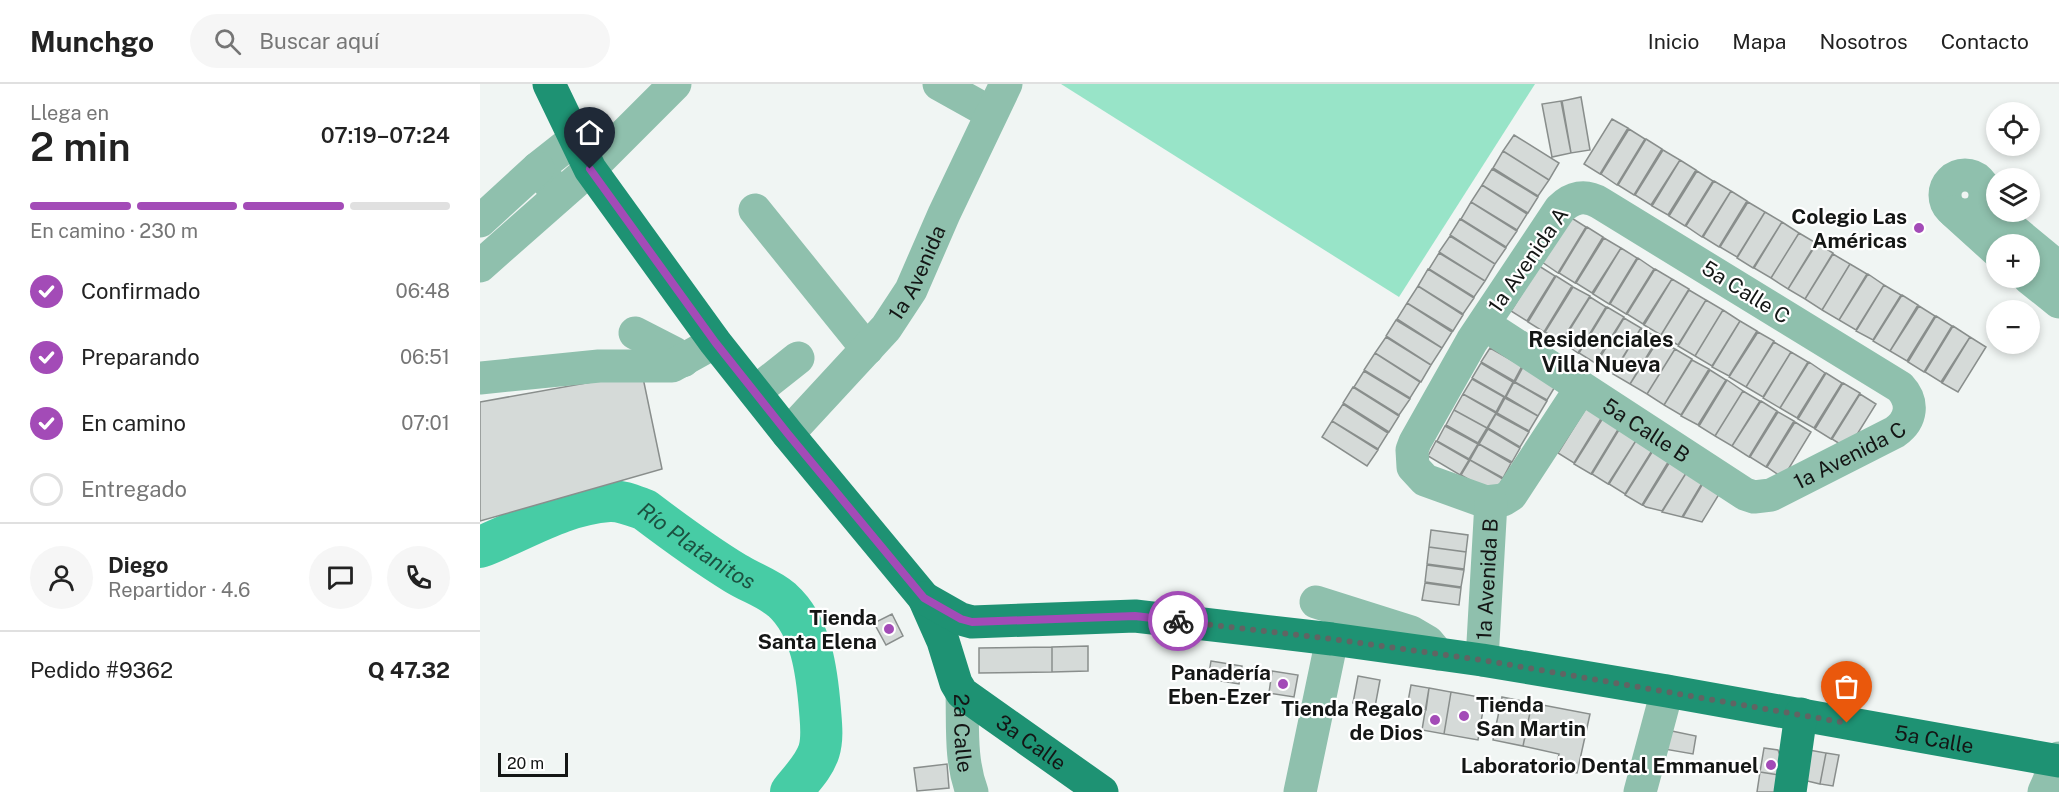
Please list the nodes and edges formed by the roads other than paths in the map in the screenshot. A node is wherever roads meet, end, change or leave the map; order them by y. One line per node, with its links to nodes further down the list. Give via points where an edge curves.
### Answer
1 (549, 84): 6 (main road, 2a Calle)
2 (675, 84): 8 (street)
3 (939, 84): 5 (street)
4 (1006, 84): 5 (street, 1a Avenida)
5 (991, 114): 23 (street, 1a Avenida, via 911,290)
6 (576, 138): 7 (street); 8 (main road, 2a Calle)
7 (538, 168): 9 (street); 12 (street)
8 (590, 169): 9 (street); 22 (main road, 2a Calle)
9 (559, 196): 16 (street)
10 (1575, 198): 21 (street, 1a Avenida A, via 1560,209); 29 (street, 5a Calle C, via 1592,198 1900,387)
11 (755, 210): 23 (street)
12 (480, 221)
13 (2007, 234): 14 (street, via 1968,208)
14 (1986, 235)
15 (2040, 255): 17 (street)
16 (480, 266)
17 (2059, 268)
18 (2040, 287): 19 (street)
19 (2059, 302)
20 (635, 333): 25 (street)
21 (1477, 334): 27 (street, 5a Calle B); 32 (street, 1a Avenida A, via 1415,442 1411,459 1425,480)
22 (715, 342): 25 (street); 28 (main road, 2a Calle)
23 (867, 349): 30 (street, 1a Avenida)
24 (798, 358): 28 (street)
25 (683, 361): 26 (street, via 672,366 598,366)
26 (480, 378)
27 (1581, 388): 31 (street, 5a Calle B, via 1745,494); 32 (street, 1a Avenida B, via 1510,495)
28 (755, 392): 30 (main road, 2a Calle)
29 (1910, 402): 31 (street, 1a Avenida C, via 1907,420 1895,432)
30 (788, 434): 33 (main road, 2a Calle)
31 (1771, 495)
32 (1491, 502): 38 (street, 1a Avenida B)
33 (924, 598): 35 (main road, 5a Calle); 39 (main road, 2a Calle)
34 (1316, 602): 37 (street, via 1411,632)
35 (972, 622): 36 (main road, 5a Calle, via 1135,616); 39 (main road, via 953,646)
36 (1332, 639): 37 (main road, 5a Calle); 46 (street)
37 (1438, 654): 38 (main road, 5a Calle)
38 (1482, 660): 40 (main road, 5a Calle)
39 (951, 662): 41 (main road, 2a Calle)
40 (1667, 691): 42 (main road, 5a Calle); 47 (street)
41 (962, 693): 44 (street, 2a Calle, via 963,751); 45 (main road, 3a Calle)
42 (1801, 714): 43 (main road, 5a Calle); 48 (main road)
43 (2059, 760): 49 (street)
44 (972, 792)
45 (1102, 792)
46 (1300, 792)
47 (1641, 792)
48 (1790, 792)
49 (2044, 792)

